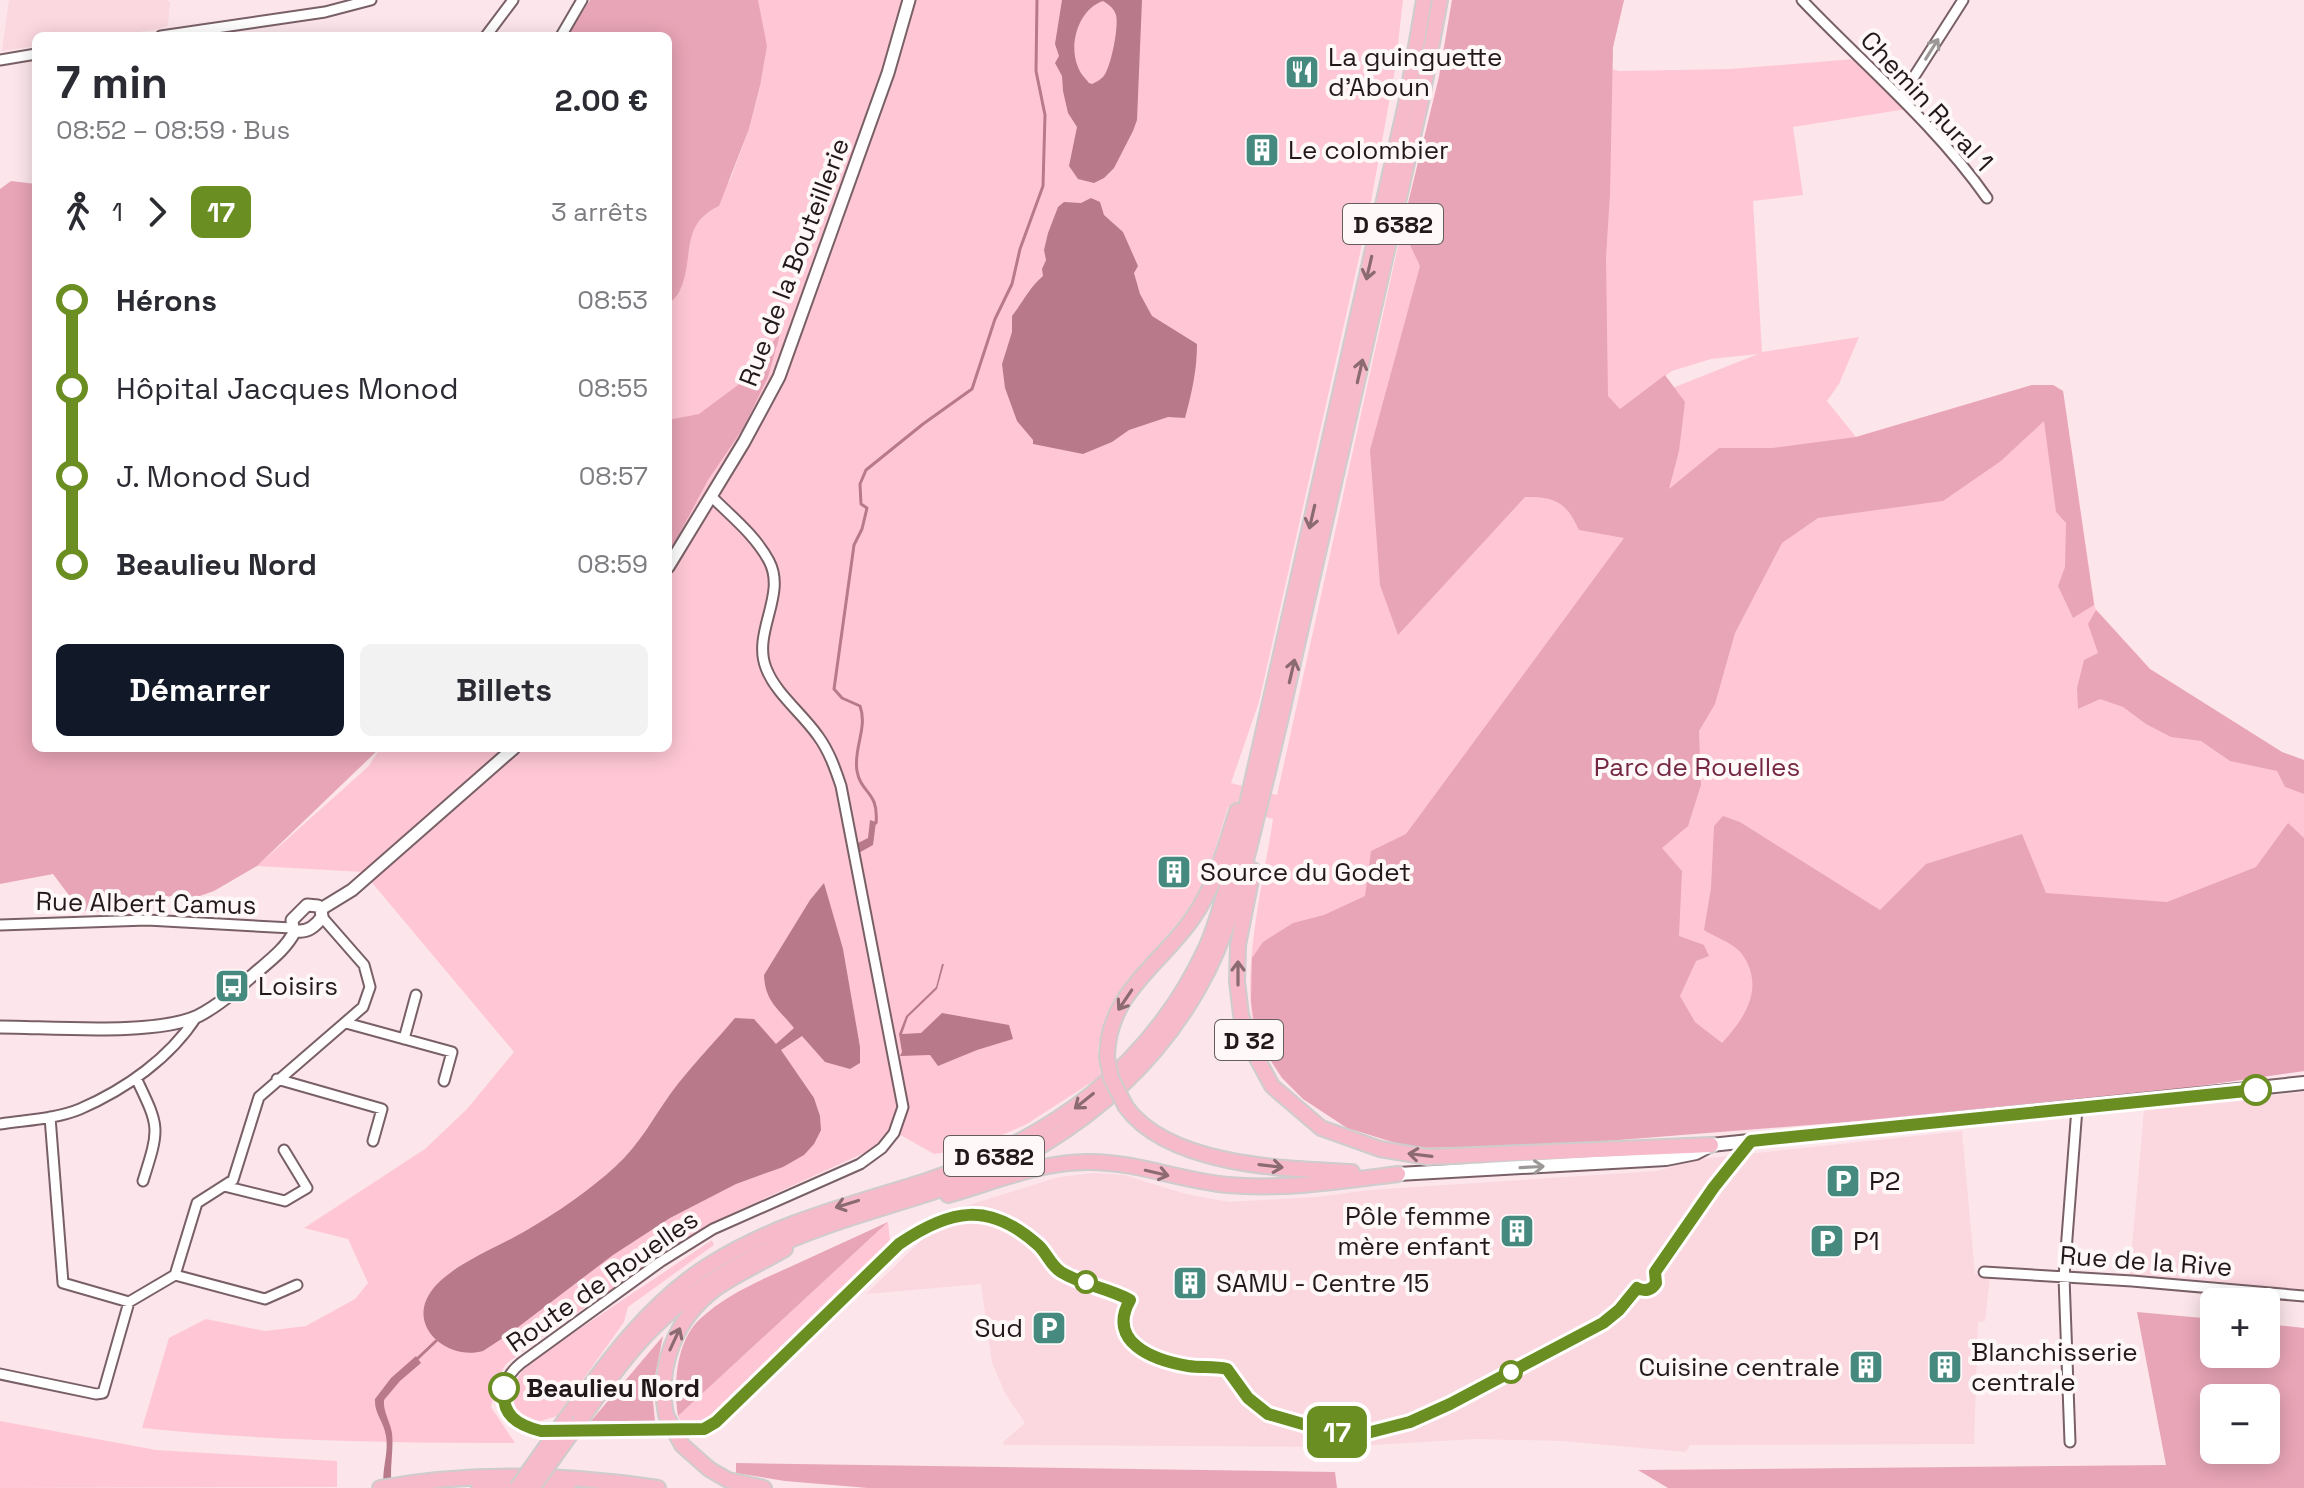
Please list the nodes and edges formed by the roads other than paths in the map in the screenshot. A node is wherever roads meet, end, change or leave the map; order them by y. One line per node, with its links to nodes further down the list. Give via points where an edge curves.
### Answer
1 (371, 0): 9 (street)
2 (513, 0): 10 (street)
3 (582, 0): 11 (street)
4 (909, 0): 16 (street, Rue de la Bouteillerie, via 779,377)
5 (1424, 0): 18 (highway, D 6382, one-way to 18)
6 (1440, 0): 18 (highway, D 6382, one-way to 6, via 1422,97)
7 (1802, 0): 14 (street, Chemin Rural 1)
8 (1963, 0): 14 (street, one-way to 8)
9 (188, 32)
10 (489, 32)
11 (563, 32)
12 (32, 55): 13 (street)
13 (0, 60)
14 (1901, 97): 15 (street, Chemin Rural 1)
15 (1987, 198)
16 (712, 497): 17 (street, Rue de la Bouteillerie); 41 (street, Route de Rouelles, via 770,562 773,592 761,645 765,666 819,736 841,786 903,1107 894,1133 860,1164 713,1229 521,1363 504,1387 506,1412 517,1423 541,1431 704,1429 899,1244)
17 (672, 561)
18 (1268, 743): 36 (highway, D 32, one-way to 18, via 1428,1157 1345,1138 1295,1108 1272,1086 1252,1049 1237,981); 38 (highway, D 32, one-way to 38, bridge, via 1207,894 1123,999 1108,1036 1111,1078 1126,1107 1148,1132 1184,1148 1278,1167); 42 (highway, D 6382, via 1241,882 1218,950 1179,1020 1136,1073 1085,1118 1039,1148 993,1170); 50 (highway, D 6382, one-way to 50, via 1206,948 1168,1013 1123,1066 1078,1106 989,1158 814,1214 707,1267 643,1321 603,1366)
19 (509, 752): 20 (street)
20 (322, 913): 22 (street, via 310,929); 22 (street, via 313,905 302,908 292,920); 25 (street, via 364,965 370,987 363,1007)
21 (0, 925): 22 (street, Rue Albert Camus, via 147,920)
22 (294, 929): 24 (street, via 288,946 231,995)
23 (416, 995): 27 (street)
24 (197, 1016): 26 (street, via 126,1027); 28 (street, via 182,1039)
25 (346, 1023): 27 (street); 29 (street)
26 (0, 1027)
27 (404, 1039): 30 (street, via 452,1052)
28 (136, 1078): 33 (street, via 79,1109); 39 (street, via 157,1133)
29 (277, 1079): 35 (street, via 382,1109); 40 (street, via 259,1097 233,1180)
30 (444, 1081)
31 (2304, 1083): 32 (main road, D 32)
32 (2077, 1108): 36 (main road, D 32); 45 (street)
33 (50, 1117): 34 (street); 48 (street, via 63,1283)
34 (0, 1124)
35 (373, 1141)
36 (1711, 1145): 38 (main road, D 32, one-way to 36, via 1633,1162 1696,1153)
37 (284, 1150): 40 (street, via 307,1188 285,1201)
38 (1398, 1174): 42 (highway, one-way to 38, via 1073,1163 1121,1164 1232,1186)
39 (143, 1181)
40 (224, 1186): 44 (street, via 197,1203)
41 (935, 1223)
42 (831, 1224): 50 (highway, D 6382, via 756,1253 694,1293 653,1328); 58 (highway, one-way to 42, bridge, via 743,1485 709,1469 682,1445 666,1415 667,1359 693,1310 716,1289)
43 (1984, 1272): 45 (street, Rue de la Rive)
44 (175, 1275): 46 (street, via 265,1299); 48 (street)
45 (2064, 1277): 47 (street, Rue de la Rive); 51 (street)
46 (297, 1285)
47 (2304, 1296)
48 (129, 1302): 49 (street, via 103,1393)
49 (0, 1374)
50 (572, 1420): 54 (highway, D 6382, bridge); 55 (highway, D 6382, bridge)
51 (2070, 1442)
52 (380, 1488): 57 (highway, via 494,1477 563,1477)
53 (479, 1488): 56 (highway)
54 (517, 1488)
55 (532, 1488)
56 (568, 1488)
57 (658, 1488)
58 (764, 1488)

